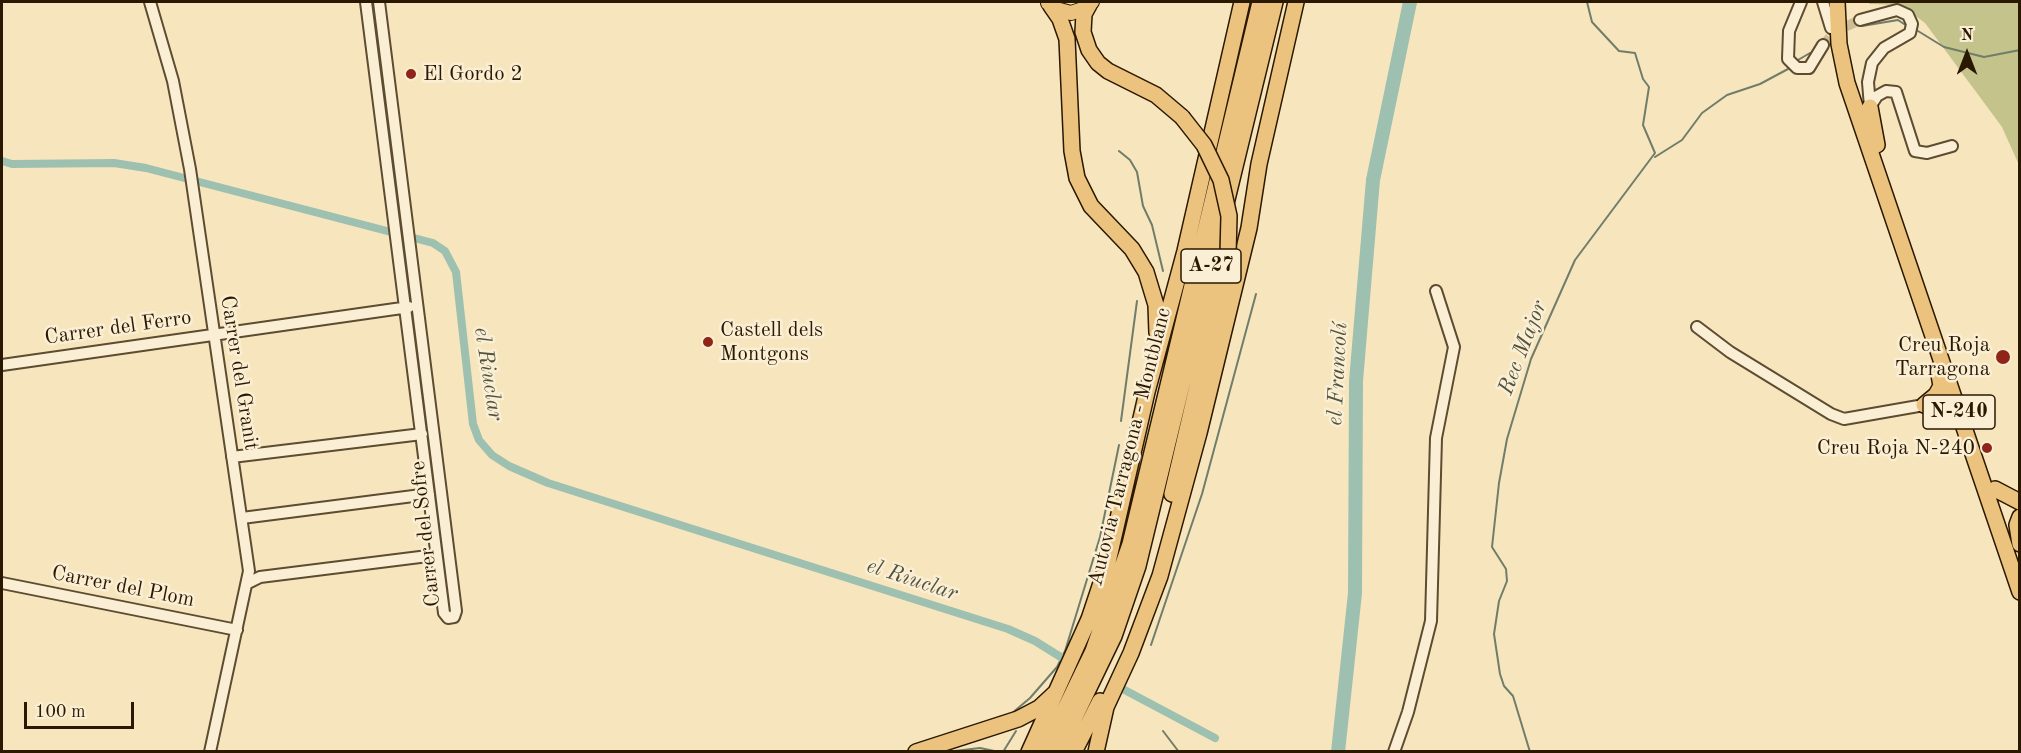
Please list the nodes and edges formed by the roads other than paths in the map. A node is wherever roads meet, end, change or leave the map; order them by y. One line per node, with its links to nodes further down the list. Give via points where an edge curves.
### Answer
1 (150, 2): 31 (street, Carrer del Granit, via 173,81 190,169)
2 (366, 2): 29 (street, Carrer del Sofre)
3 (379, 2): 28 (street, Carrer del Sofre)
4 (1242, 2): 26 (highway)
5 (1260, 2): 34 (highway, Autovia Tarragona - Montblanc / A-27)
6 (1275, 2): 16 (highway, Autovia Tarragona - Montblanc / A-27)
7 (1296, 2): 24 (highway)
8 (1801, 2): 17 (street, via 1789,30 1788,59 1797,68 1809,68)
9 (1823, 2): 15 (street)
10 (1837, 2): 18 (highway, N-240)
11 (1847, 2): 22 (highway, N-240, via 1855,73)
12 (1091, 3): 13 (main road, via 1071,13); 49 (highway, bridge, via 1084,14 1083,32 1089,50 1108,71 1156,95 1182,117 1204,145 1221,180 1229,216 1228,254)
13 (1049, 4): 35 (highway, via 1064,26 1067,39 1072,150 1080,185 1096,212 1137,257 1154,290 1157,329)
14 (1860, 20): 19 (street, via 1897,10 1908,15 1912,24 1910,33 1875,57)
15 (1831, 28): 18 (highway)
16 (1266, 42): 24 (highway); 59 (highway, Autovia Tarragona - Montblanc / A-27, via 1138,566 1114,636)
17 (1823, 45)
18 (1844, 71): 25 (highway, N-240)
19 (1868, 87): 20 (street); 21 (street)
20 (1881, 93): 21 (street); 23 (street, via 1898,94 1908,137 1917,152)
21 (1870, 107): 22 (highway)
22 (1877, 145): 25 (highway, N-240)
23 (1952, 146)
24 (1259, 164): 45 (highway, via 1249,228)
25 (1901, 231): 32 (highway, N-240); 40 (highway, N-240)
26 (1185, 251): 34 (highway, via 1168,362); 35 (highway)
27 (1436, 291): 62 (street, via 1454,347 1436,438 1431,621)
28 (418, 305): 29 (street, Carrer del Ferro); 47 (street, Carrer del Sofre, via 454,617 448,618 444,613)
29 (404, 308): 31 (street, Carrer del Ferro); 38 (street, Carrer del Sofre)
30 (1697, 327): 36 (street, via 1831,414 1844,418)
31 (214, 334): 33 (street, Carrer del Ferro); 39 (street, Carrer del Granit)
32 (1932, 334): 36 (highway, via 1941,386); 37 (highway, N-240)
33 (2, 365)
34 (1170, 377): 58 (highway, Autovia Tarragona - Montblanc / A-27, via 1118,582 1093,651)
35 (1147, 392): 54 (highway, via 1100,587)
36 (1924, 405): 37 (highway, via 1951,414)
37 (1962, 423): 52 (highway, N-240)
38 (422, 434): 39 (street); 41 (street, Carrer del Sofre)
39 (232, 457): 44 (street, Carrer del Granit)
40 (1995, 489): 42 (highway); 48 (highway, N-240)
41 (429, 494): 44 (street); 47 (street, Carrer del Sofre)
42 (2019, 502)
43 (2019, 517): 46 (highway)
44 (242, 518): 51 (street, Carrer del Granit)
45 (1172, 528): 49 (highway); 61 (highway, via 1145,619 1102,719)
46 (2019, 544)
47 (436, 555): 51 (street, via 260,577)
48 (2019, 561)
49 (1154, 570): 60 (highway, via 1125,648)
50 (2, 583): 53 (street, Carrer del Plom)
51 (248, 583): 53 (street, Carrer del Granit)
52 (2019, 592)
53 (237, 630): 55 (street, Carrer del Granit)
54 (1060, 687): 56 (highway, via 1024,717); 57 (highway)
55 (210, 752)
56 (916, 752)
57 (1029, 752)
58 (1044, 752)
59 (1058, 752)
60 (1074, 752)
61 (1096, 752)
62 (1394, 752)

